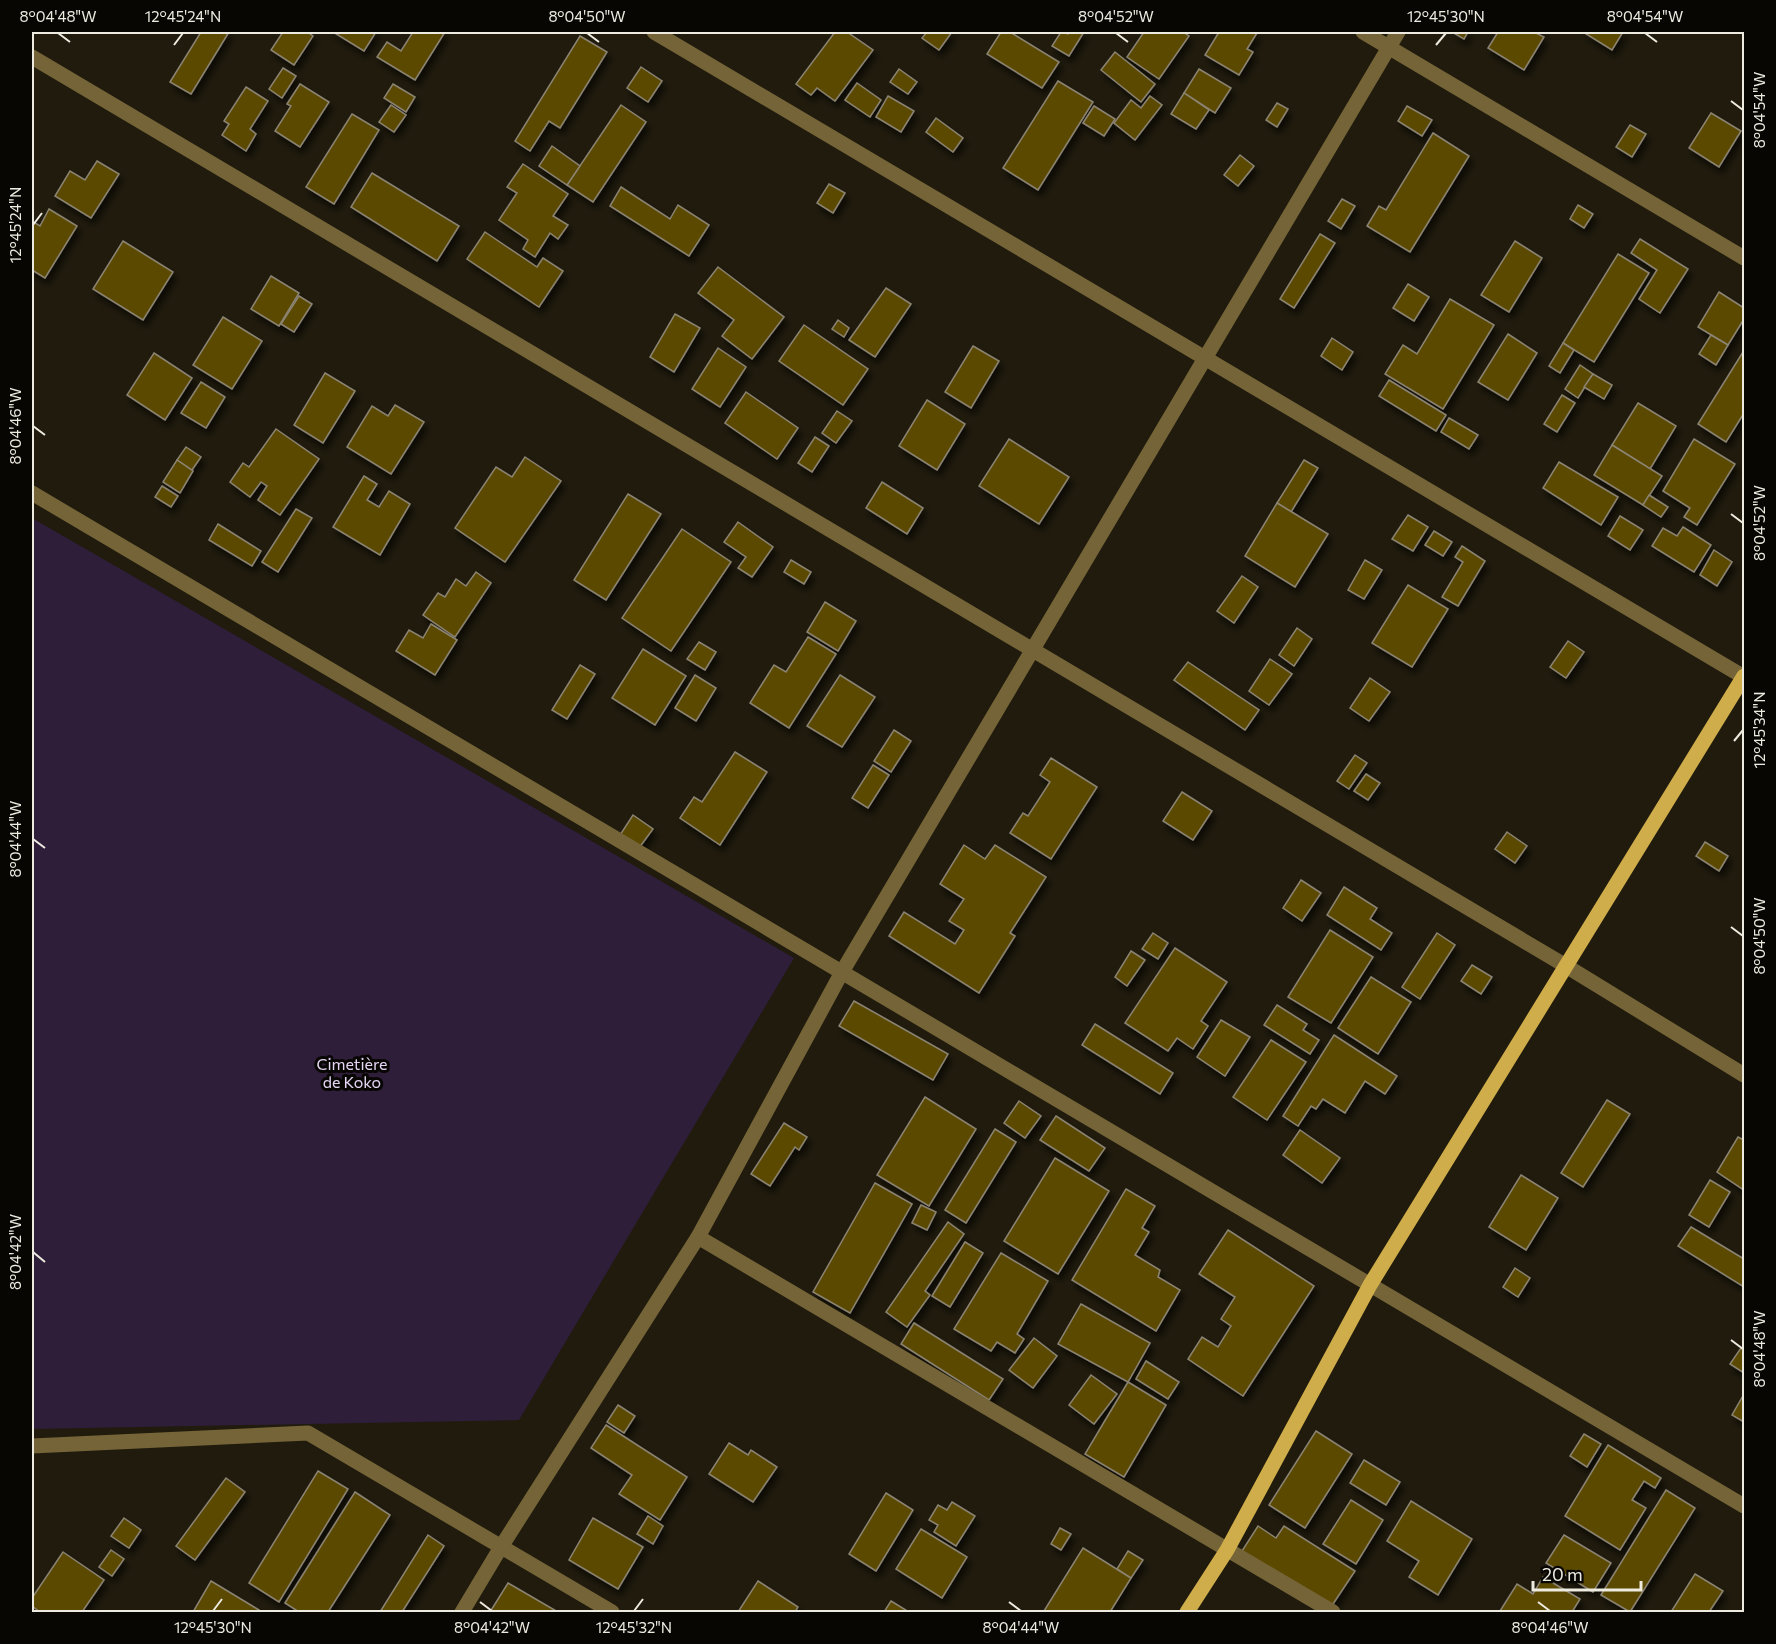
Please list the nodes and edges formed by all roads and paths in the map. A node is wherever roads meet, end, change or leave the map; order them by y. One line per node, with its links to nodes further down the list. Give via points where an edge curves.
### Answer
1 (654, 32): 7 (street)
2 (1363, 32): 4 (street)
3 (1398, 32): 4 (street)
4 (1389, 47): 6 (street); 7 (street)
5 (32, 57): 9 (street)
6 (1744, 258)
7 (1206, 358): 9 (street); 10 (street)
8 (32, 493): 12 (street)
9 (1033, 650): 11 (street); 12 (street)
10 (1744, 676): 11 (main road)
11 (1566, 966): 13 (street); 15 (main road)
12 (842, 972): 14 (street); 15 (street)
13 (1744, 1075)
14 (698, 1237): 18 (street); 19 (street)
15 (1370, 1285): 17 (street); 19 (main road)
16 (32, 1446): 18 (street, via 308,1433)
17 (1744, 1506)
18 (501, 1547): 20 (street); 21 (street)
19 (1227, 1550): 22 (main road); 23 (street)
20 (462, 1612)
21 (612, 1612)
22 (1187, 1612)
23 (1333, 1612)

